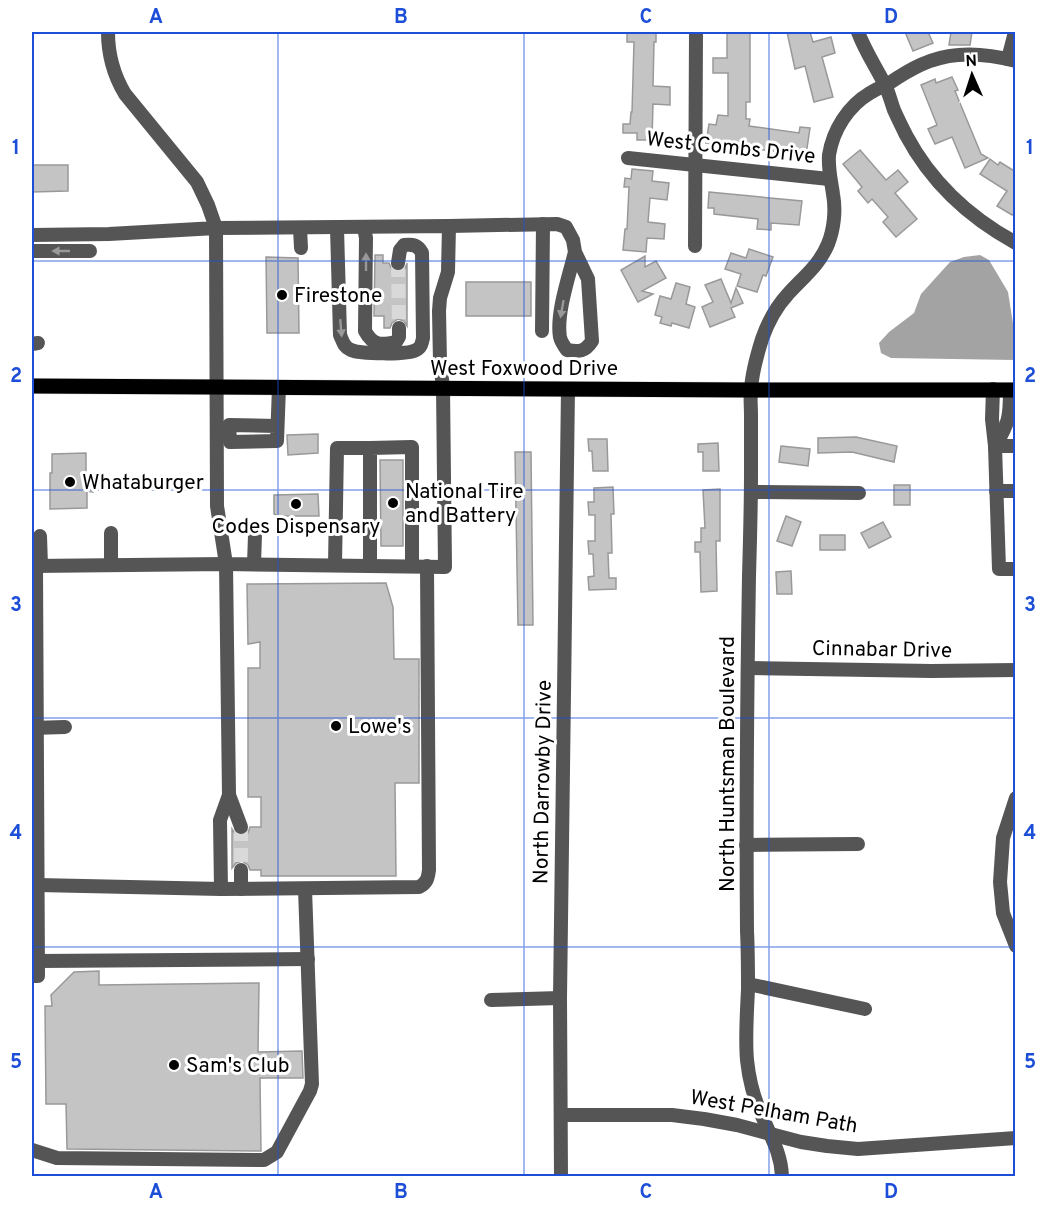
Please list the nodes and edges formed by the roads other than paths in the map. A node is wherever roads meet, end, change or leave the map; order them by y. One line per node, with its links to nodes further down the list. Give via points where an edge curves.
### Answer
1 (108, 32): 13 (street, via 111,62 120,86 197,182)
2 (696, 32): 8 (street)
3 (858, 32): 6 (street)
4 (1015, 32): 5 (street)
5 (1012, 60): 6 (street, North Huntsman Boulevard, via 977,54 936,59)
6 (885, 86): 9 (street, North Huntsman Boulevard, via 858,101 839,126 829,154); 17 (street, via 907,137 936,180 973,216)
7 (628, 158): 8 (street, West Combs Drive)
8 (696, 165): 9 (street, West Combs Drive); 18 (street)
9 (829, 179): 32 (street, North Huntsman Boulevard, via 834,209 828,244 815,266 769,321)
10 (543, 224): 11 (street); 22 (street, via 566,227); 25 (street)
11 (449, 226): 12 (street); 29 (street, via 448,272 439,311)
12 (364, 227): 15 (street); 24 (street, one-way to 12, via 396,342 387,344 369,339 365,331)
13 (216, 228): 14 (street); 16 (street); 27 (street)
14 (300, 228): 15 (street); 19 (street)
15 (337, 228): 23 (street, one-way to 23, via 340,335 350,349 409,352 421,346 423,253 419,247 404,245)
16 (32, 236)
17 (1016, 243)
18 (695, 246)
19 (301, 248)
20 (90, 251): 21 (street, one-way to 21)
21 (32, 252)
22 (575, 252): 22 (street, one-way to 22, via 560,316 560,336 567,350 581,352 592,341 588,279)
23 (398, 263)
24 (399, 327)
25 (542, 331)
26 (32, 386): 27 (main road, West Foxwood Drive)
27 (216, 387): 28 (main road, West Foxwood Drive); 45 (street, via 217,506)
28 (279, 387): 29 (main road, West Foxwood Drive); 34 (street)
29 (443, 388): 30 (main road, West Foxwood Drive); 52 (street, via 445,567)
30 (568, 389): 32 (main road, West Foxwood Drive); 74 (street, North Darrowby Drive)
31 (993, 389): 32 (main road, West Foxwood Drive); 33 (main road, West Foxwood Drive); 35 (street)
32 (750, 390): 39 (street, North Huntsman Boulevard)
33 (1013, 390): 35 (street, via 1005,430)
34 (277, 426)
35 (994, 446): 36 (street); 41 (street)
36 (1016, 446)
37 (370, 448): 48 (street, via 337,448); 50 (street); 51 (street, via 412,447)
38 (1016, 491): 41 (street)
39 (751, 492): 40 (street); 54 (street, North Huntsman Boulevard)
40 (859, 492)
41 (996, 492): 53 (street, via 999,569)
42 (111, 533): 47 (street)
43 (255, 535): 46 (street)
44 (40, 536): 49 (street)
45 (226, 564): 46 (street); 47 (street); 59 (street)
46 (254, 564): 48 (street)
47 (111, 565): 49 (street)
48 (335, 565): 50 (street)
49 (36, 566): 55 (street)
50 (370, 566): 51 (street)
51 (412, 566): 52 (street)
52 (427, 566): 68 (street, via 428,878 419,887)
53 (1016, 569)
54 (748, 668): 56 (street, Cinnabar Drive); 63 (street, North Huntsman Boulevard)
55 (34, 669): 58 (street)
56 (1016, 670)
57 (64, 727): 58 (street)
58 (34, 728): 65 (street)
59 (229, 795): 61 (street); 66 (street, via 220,820)
60 (1016, 798): 69 (street, via 1003,837 1000,882 1003,913)
61 (241, 827)
62 (858, 844): 63 (street)
63 (746, 845): 73 (street, North Huntsman Boulevard)
64 (241, 870): 67 (street)
65 (38, 885): 66 (street); 71 (street)
66 (221, 889): 67 (street)
67 (241, 889): 68 (street)
68 (305, 889): 70 (street)
69 (1015, 945)
70 (308, 959): 71 (street); 80 (street, via 312,1084 277,1152 264,1160 57,1158)
71 (38, 961): 72 (street, via 38,976)
72 (32, 976)
73 (748, 984): 76 (street); 78 (street, North Huntsman Boulevard, via 747,1064)
74 (560, 998): 75 (street); 77 (street, North Darrowby Drive)
75 (491, 1000)
76 (865, 1009)
77 (561, 1114): 78 (street, West Pelham Path, via 672,1115); 81 (street, North Darrowby Drive)
78 (771, 1134): 79 (street, West Pelham Path, via 858,1149); 82 (street, North Huntsman Boulevard, via 781,1160)
79 (1016, 1138)
80 (32, 1150)
81 (561, 1176)
82 (782, 1176)

